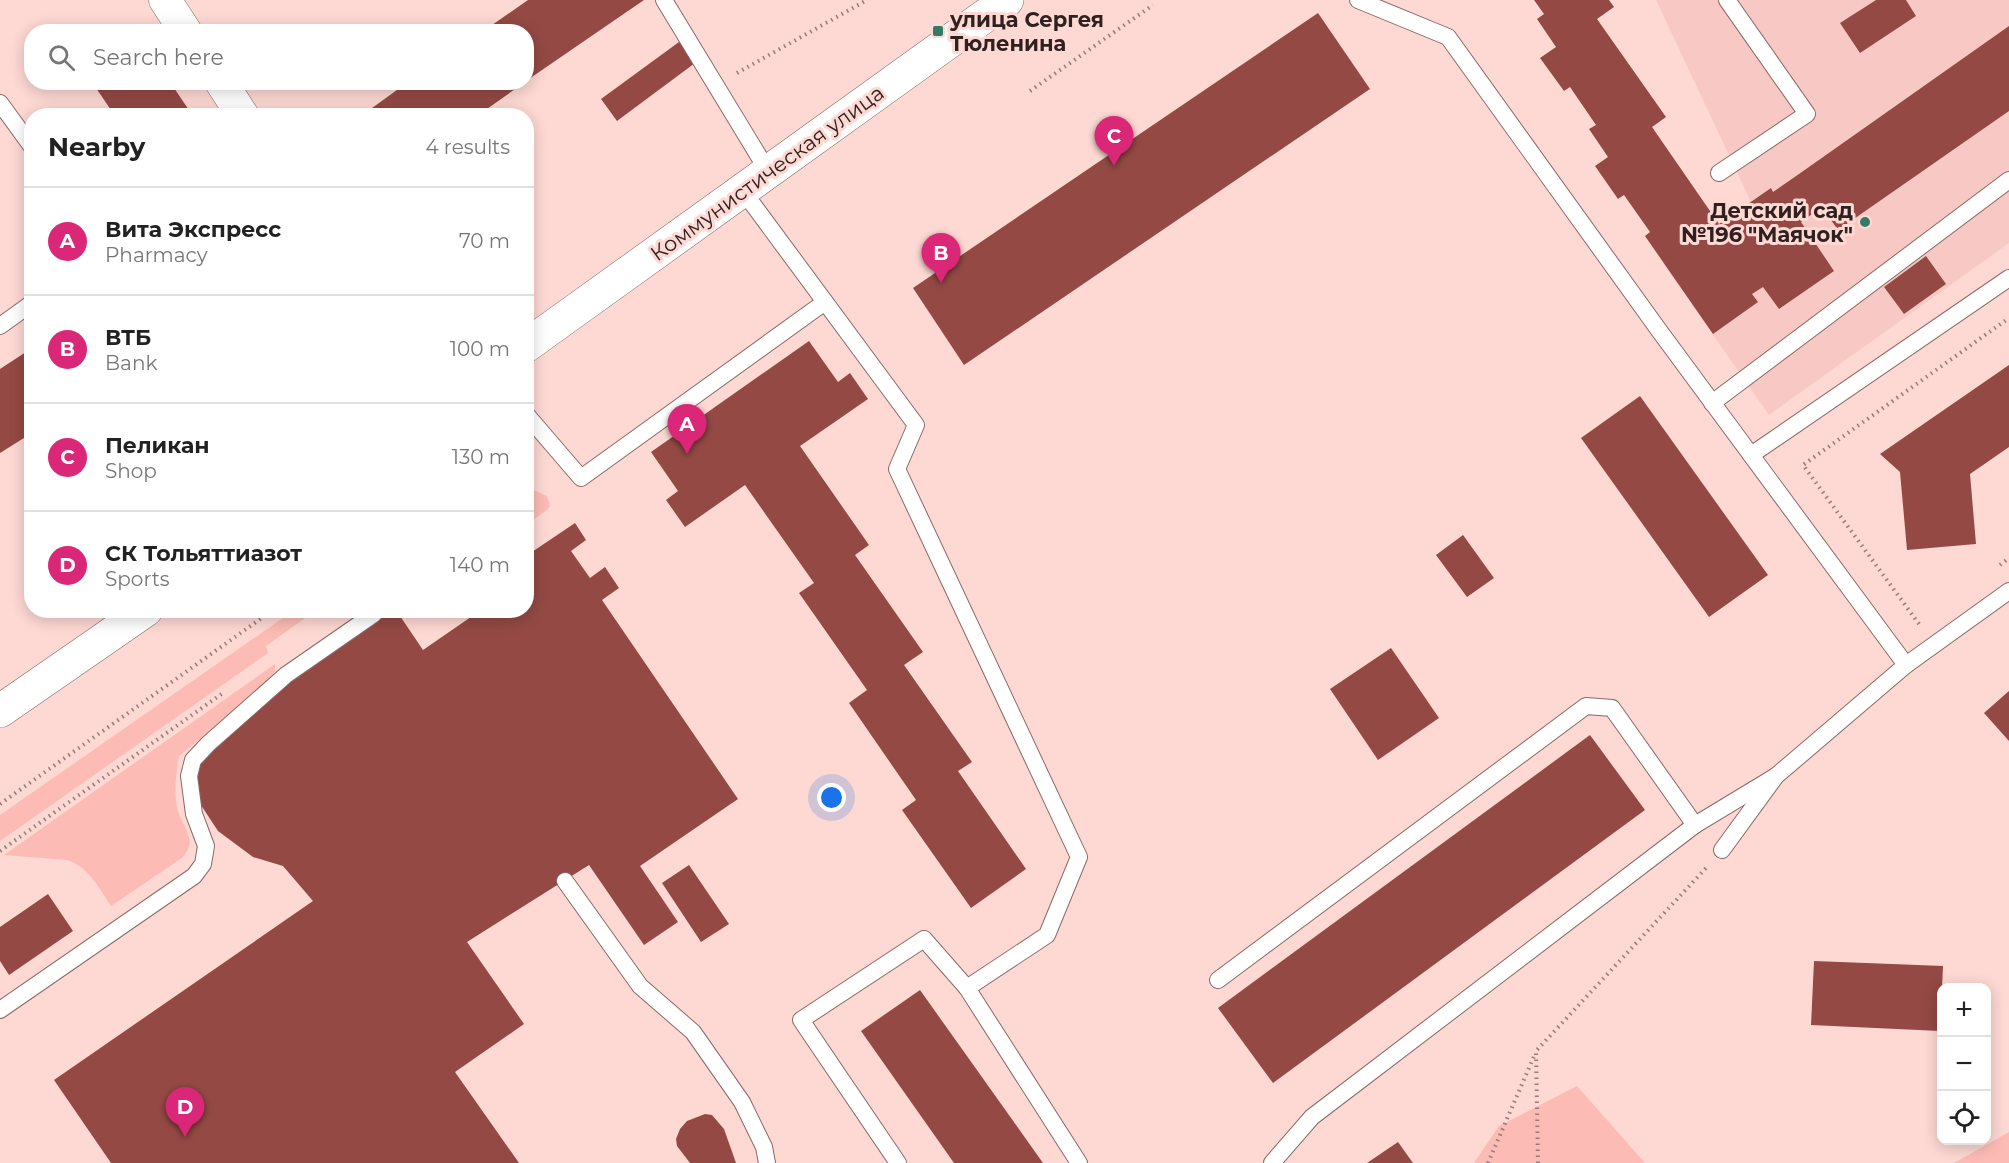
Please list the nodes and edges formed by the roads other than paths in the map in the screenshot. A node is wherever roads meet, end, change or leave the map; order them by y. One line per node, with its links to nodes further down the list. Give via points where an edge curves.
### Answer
1 (165, 0): 6 (street)
2 (664, 0): 13 (lane, via 716,85)
3 (1007, 0): 13 (main road, Коммунистическая улица)
4 (1358, 0): 19 (lane, via 1448,37)
5 (1727, 0): 11 (lane, via 1807,114)
6 (181, 24)
7 (226, 90): 9 (street)
8 (0, 103): 10 (lane)
9 (238, 108)
10 (24, 136)
11 (1719, 173)
12 (2009, 180): 19 (lane)
13 (756, 182): 15 (lane); 18 (main road, Коммунистическая улица)
14 (2009, 278): 21 (lane)
15 (825, 302): 20 (lane, via 581,478); 32 (lane, via 916,425 897,469 1079,857 1047,935)
16 (24, 309): 17 (lane)
17 (0, 326)
18 (534, 340)
19 (1712, 403): 21 (lane)
20 (534, 423)
21 (1751, 455): 25 (lane)
22 (2009, 591): 25 (lane)
23 (134, 618): 26 (main road)
24 (368, 618): 33 (lane, via 286,675 193,760 189,776 194,814 206,846 203,864 194,876)
25 (1906, 665): 27 (lane)
26 (0, 711)
27 (1776, 776): 28 (lane); 29 (lane)
28 (1695, 825): 31 (lane, via 1612,708 1586,706); 37 (lane, via 1312,1117)
29 (1722, 850)
30 (565, 881): 34 (lane, via 640,987 693,1032 742,1102 765,1147)
31 (1218, 980)
32 (967, 988): 35 (lane, via 924,939 801,1020); 36 (lane)
33 (0, 1010)
34 (767, 1163)
35 (898, 1163)
36 (1079, 1163)
37 (1272, 1163)

